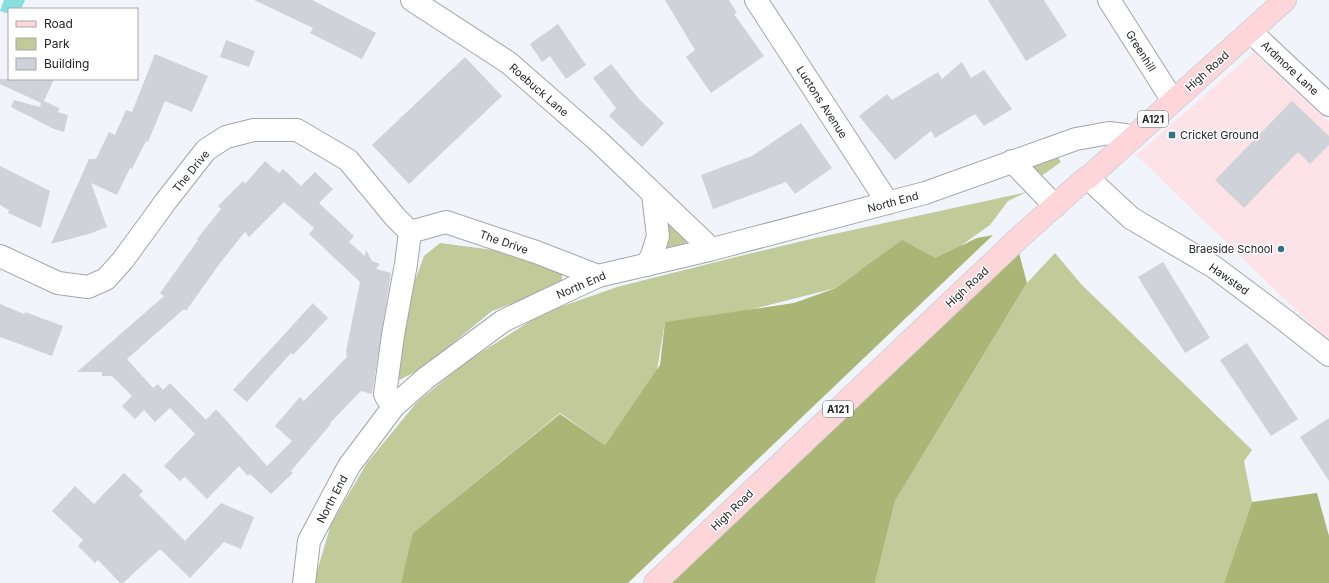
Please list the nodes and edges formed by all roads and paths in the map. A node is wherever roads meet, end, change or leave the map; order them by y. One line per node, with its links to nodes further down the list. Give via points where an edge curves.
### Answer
1 (412, 0): 11 (street, Roebuck Lane, via 509,63 597,140)
2 (756, 0): 12 (street, Luctons Avenue)
3 (1108, 0): 6 (street, Greenhill)
4 (1285, 0): 5 (main road, High Road / A121)
5 (1251, 32): 6 (main road, High Road / A121); 7 (street, Ardmore Lane)
6 (1172, 101): 8 (main road, High Road / A121)
7 (1329, 105)
8 (1128, 140): 9 (street, North End, via 1125,135 1109,133 1076,140); 10 (main road, High Road / A121)
9 (1012, 161): 12 (street, North End, via 925,193); 13 (street)
10 (1088, 178): 13 (main road, High Road / A121); 19 (street, Hawsted, via 1131,218 1214,267)
11 (653, 194): 15 (street, Roebuck Lane); 17 (street, via 658,236)
12 (888, 203): 15 (street, North End)
13 (1054, 206): 22 (main road, High Road / A121)
14 (410, 232): 16 (street, The Drive, via 348,160 297,130 254,130 226,137 206,150 106,279 88,287 58,283); 18 (street, The Drive, via 446,222); 20 (street, via 386,394)
15 (710, 250): 17 (street, North End)
16 (0, 256)
17 (647, 265): 18 (street, North End)
18 (598, 276): 20 (street, North End, via 503,321 426,378)
19 (1329, 355)
20 (394, 406): 21 (street, North End, via 349,466 309,541)
21 (304, 583)
22 (656, 583)

